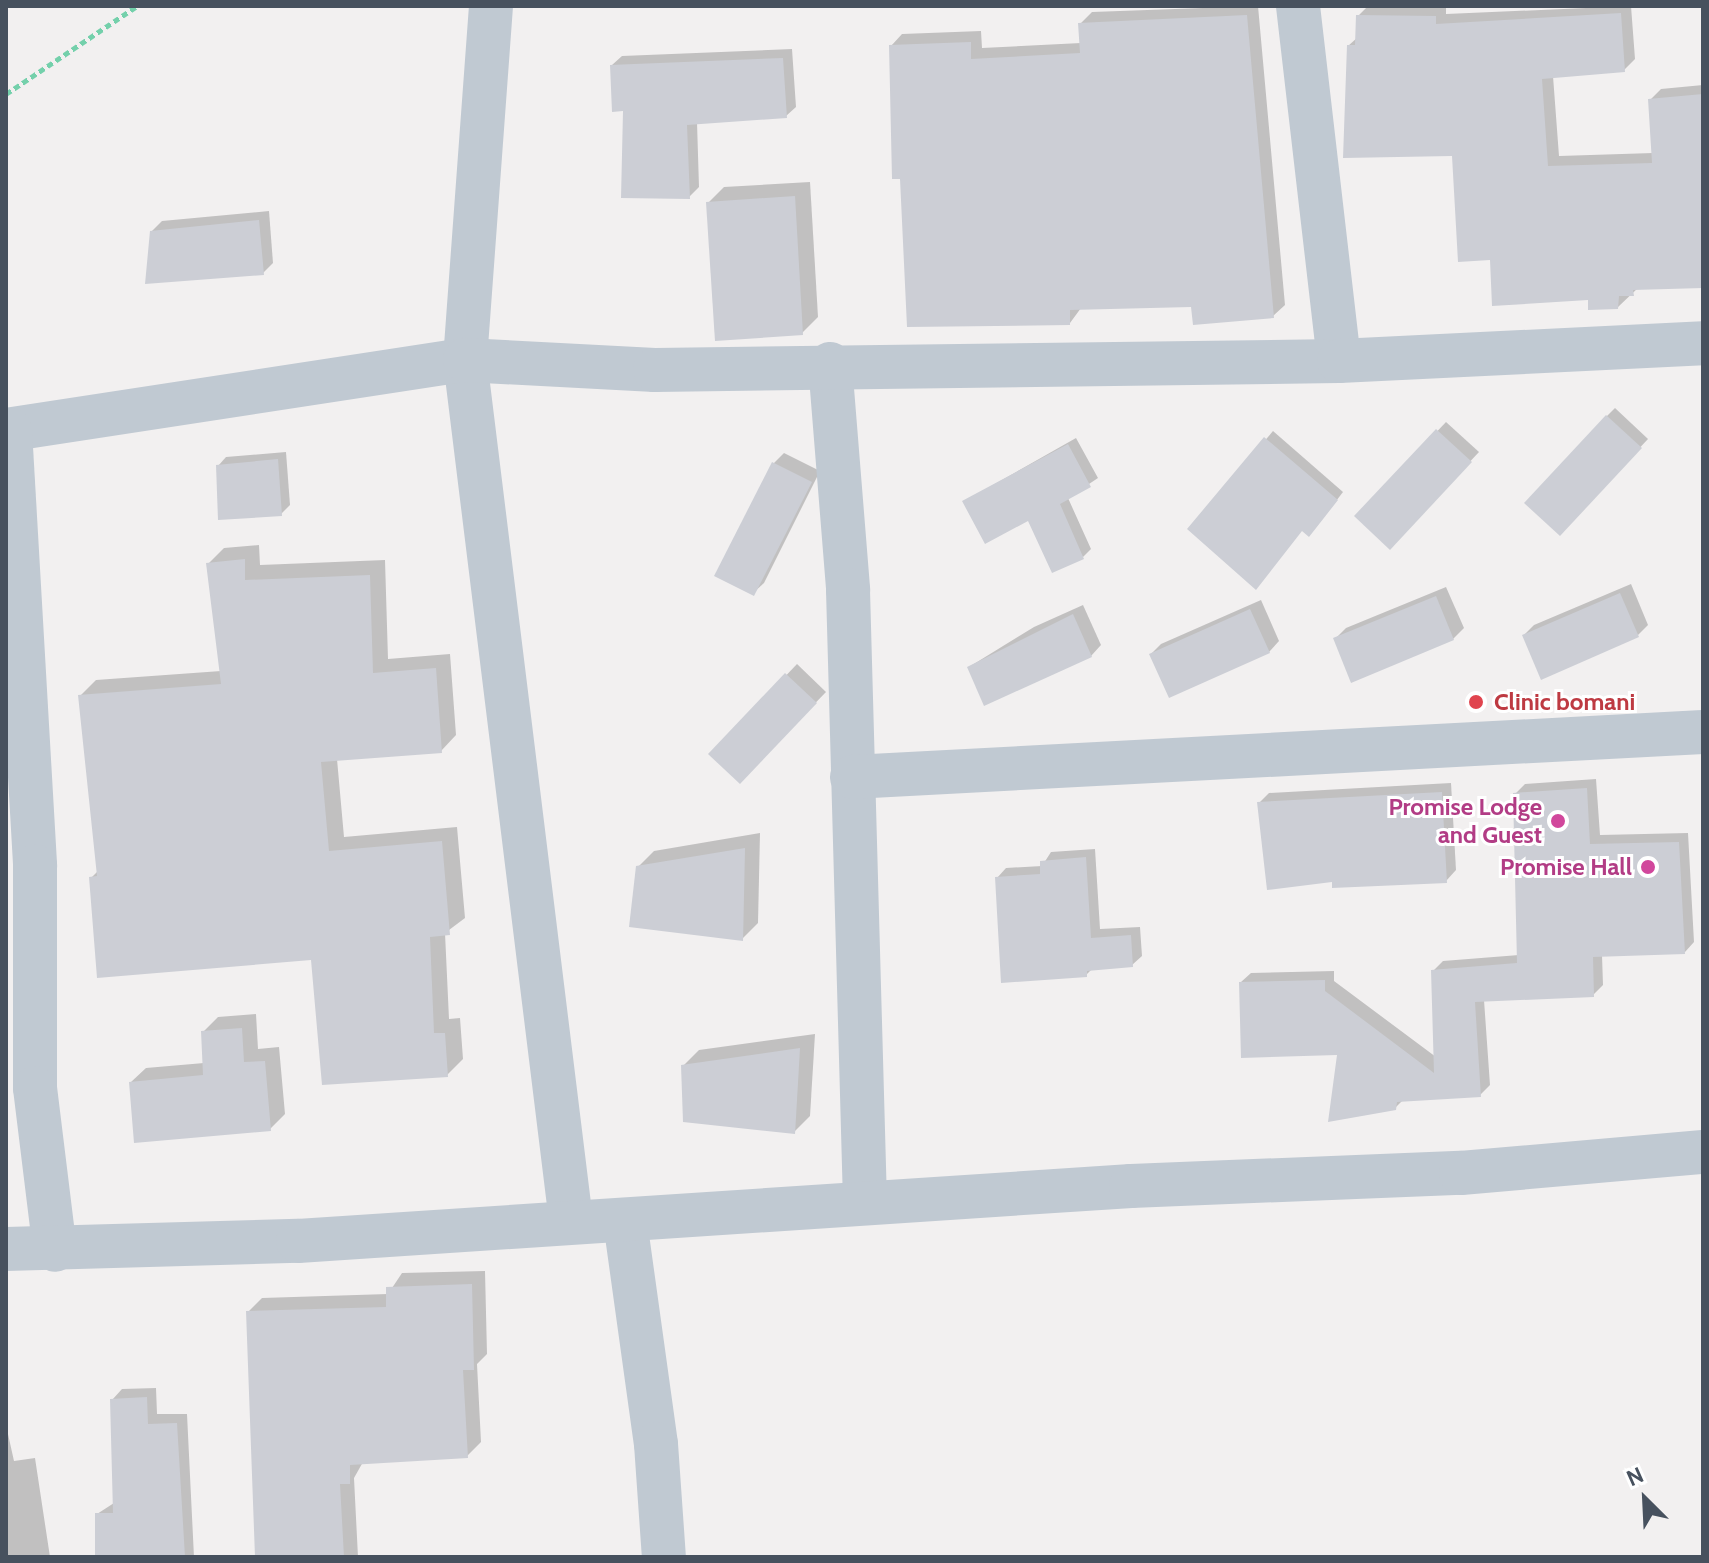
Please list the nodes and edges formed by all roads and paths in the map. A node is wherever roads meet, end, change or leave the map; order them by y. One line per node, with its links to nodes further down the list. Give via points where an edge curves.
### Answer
1 (137, 6): 4 (path)
2 (491, 6): 6 (street)
3 (1298, 6): 7 (street)
4 (6, 94)
5 (1703, 343): 7 (street)
6 (465, 360): 8 (street, via 655,370); 9 (street); 14 (street)
7 (1339, 361): 8 (street)
8 (830, 364): 11 (street, via 848,590)
9 (8, 430): 17 (street, via 35,866 35,1088)
10 (1703, 732): 11 (street)
11 (852, 777): 13 (street)
12 (1703, 1152): 13 (street, via 1461,1173)
13 (865, 1202): 15 (street)
14 (571, 1221): 15 (street); 17 (street, via 298,1241)
15 (625, 1221): 18 (street, via 656,1444)
16 (6, 1249): 17 (street)
17 (55, 1250)
18 (664, 1557)

